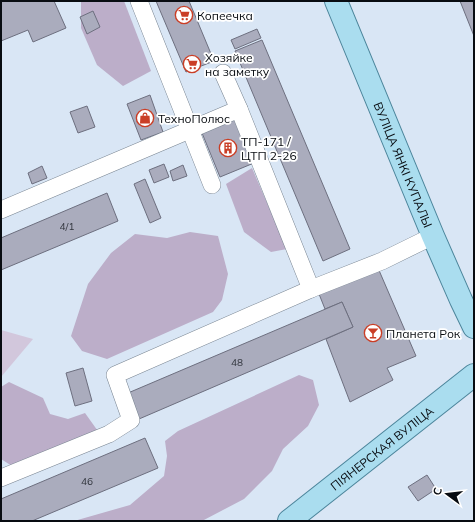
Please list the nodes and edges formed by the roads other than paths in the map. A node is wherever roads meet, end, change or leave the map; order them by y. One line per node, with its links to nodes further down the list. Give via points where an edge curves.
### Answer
1 (139, 1): 5 (lane)
2 (336, 1): 8 (main road, ВУЛІЦА ЯНКІ КУПАЛЫ)
3 (223, 73): 4 (lane)
4 (239, 109): 5 (lane); 9 (lane)
5 (190, 130): 6 (lane); 7 (lane)
6 (212, 185)
7 (1, 210)
8 (433, 236): 9 (lane, via 382,261); 10 (main road, ВУЛІЦА ЯНКІ КУПАЛЫ)
9 (311, 289): 12 (lane, via 115,374 131,420 109,434)
10 (474, 327)
11 (474, 375): 13 (main road, ПІЯНЕРСКАЯ ВУЛІЦА)
12 (1, 478)
13 (289, 521)

